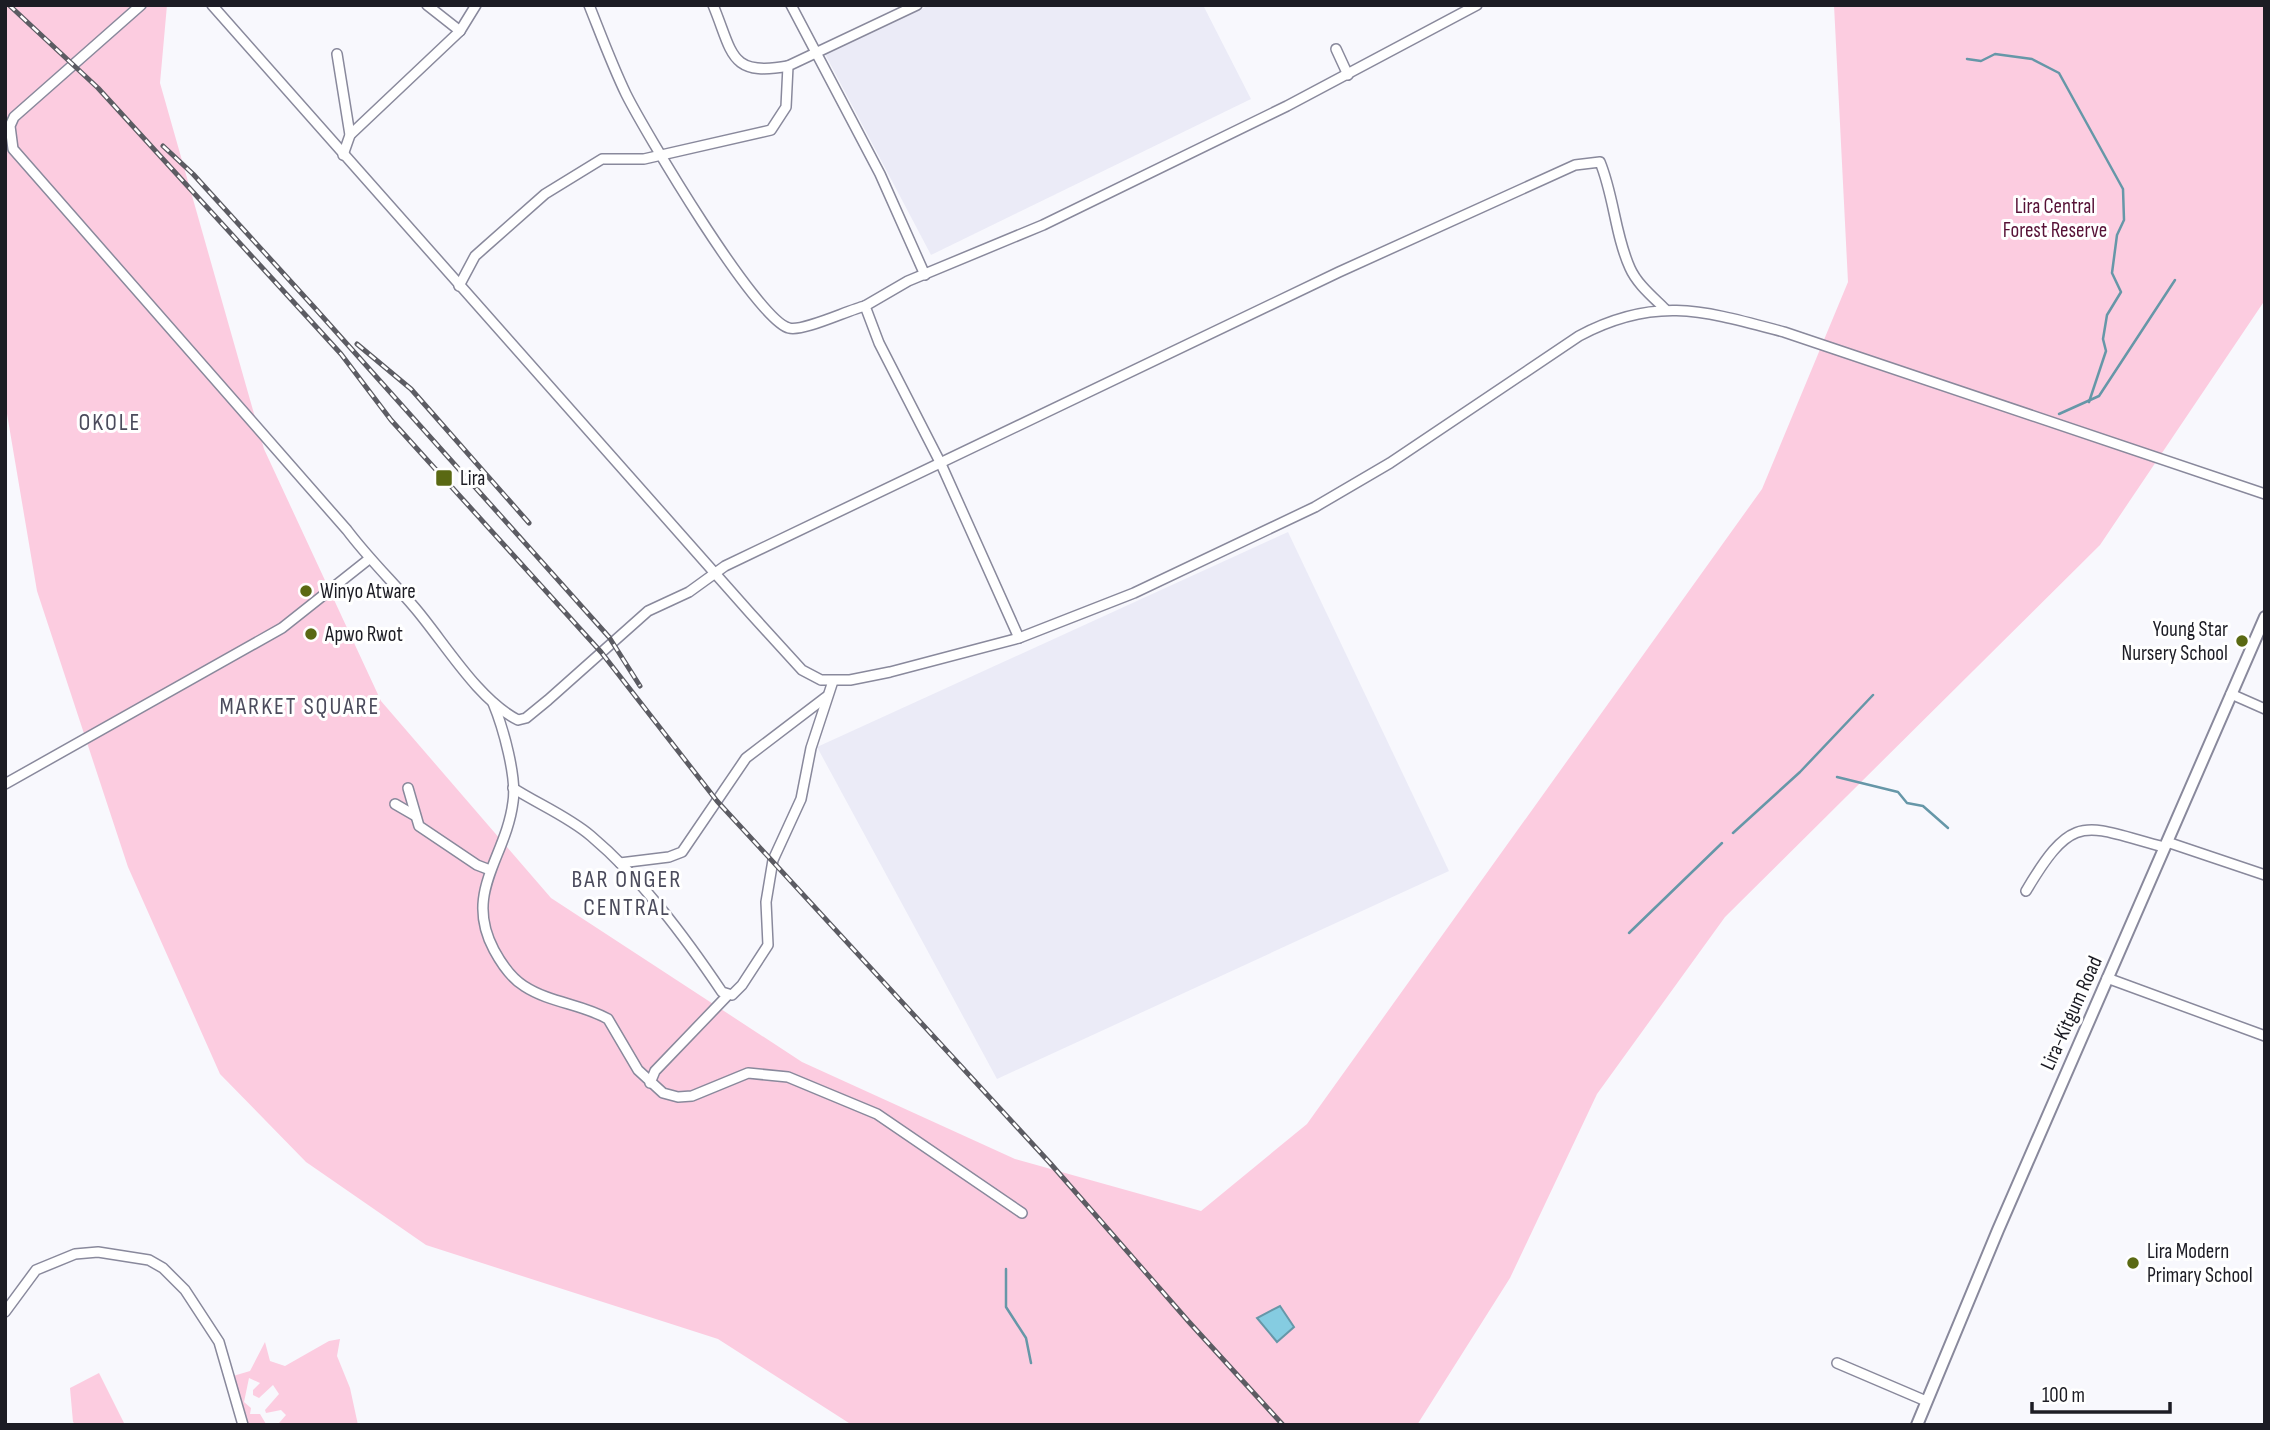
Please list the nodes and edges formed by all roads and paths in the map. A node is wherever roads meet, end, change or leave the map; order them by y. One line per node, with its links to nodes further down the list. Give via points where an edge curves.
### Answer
1 (141, 5): 25 (street, via 14,117 10,126 13,149)
2 (212, 5): 18 (street)
3 (427, 5): 10 (street)
4 (476, 5): 10 (street)
5 (589, 5): 17 (street, via 626,94)
6 (713, 5): 14 (street, via 734,55 743,65 758,71)
7 (791, 5): 12 (street)
8 (917, 5): 12 (street)
9 (1477, 5): 15 (street)
10 (460, 31): 16 (street)
11 (1336, 49): 15 (street)
12 (816, 50): 14 (street); 19 (street, via 880,174)
13 (337, 54): 16 (street)
14 (788, 66): 17 (street, via 786,107 771,130)
15 (1348, 75): 19 (street, via 1043,225)
16 (350, 135): 18 (street)
17 (660, 154): 20 (street, via 644,159 602,159 545,194 475,256); 21 (street, via 735,270 778,323 794,329)
18 (343, 155): 20 (street)
19 (925, 275): 21 (street)
20 (459, 286): 26 (street)
21 (865, 306): 23 (street)
22 (1665, 309): 23 (street, via 1629,267 1600,162 1584,162 1339,272); 24 (street, via 1725,316 1784,332); 28 (street, via 1629,314 1579,336 1390,463 1315,507 1133,593)
23 (941, 464): 26 (street, via 796,530); 28 (street)
24 (2265, 494)
25 (369, 559): 32 (street); 34 (street, via 282,628)
26 (715, 573): 29 (street, via 802,670); 32 (street, via 689,592 648,611 526,718 508,715)
27 (2265, 617): 30 (main road, Lira-Kitgum Road)
28 (1019, 638): 29 (street, via 912,667)
29 (833, 681): 31 (street)
30 (2231, 694): 33 (street); 39 (main road, Lira-Kitgum Road)
31 (827, 696): 40 (street, via 746,758 682,852); 45 (street, via 801,799 773,860 766,902 768,945 742,985)
32 (491, 699): 36 (street)
33 (2265, 709)
34 (5, 784)
35 (408, 788): 38 (street)
36 (513, 788): 40 (street, via 588,834); 41 (street, via 506,834)
37 (395, 804): 38 (street)
38 (414, 815): 41 (street, via 425,831)
39 (2166, 844): 42 (street); 43 (street, via 2101,829 2078,832 2055,849); 44 (main road, Lira-Kitgum Road)
40 (620, 863): 45 (street)
41 (490, 870): 47 (street, via 481,908 488,940 501,964 522,985 547,999 608,1019)
42 (2265, 874)
43 (2026, 891)
44 (2108, 978): 46 (street); 53 (main road, Lira-Kitgum Road)
45 (727, 996): 48 (street)
46 (2265, 1036)
47 (638, 1070): 48 (street); 49 (street)
48 (655, 1071): 49 (street)
49 (650, 1083): 50 (street, via 678,1097 692,1096 748,1073 788,1077 877,1114)
50 (1022, 1213)
51 (5, 1312): 54 (street, via 36,1270 75,1254 98,1252 149,1260 185,1290 219,1342)
52 (1837, 1363): 53 (street)
53 (1926, 1401): 55 (main road, Lira-Kitgum Road)
54 (243, 1425)
55 (1917, 1425)

